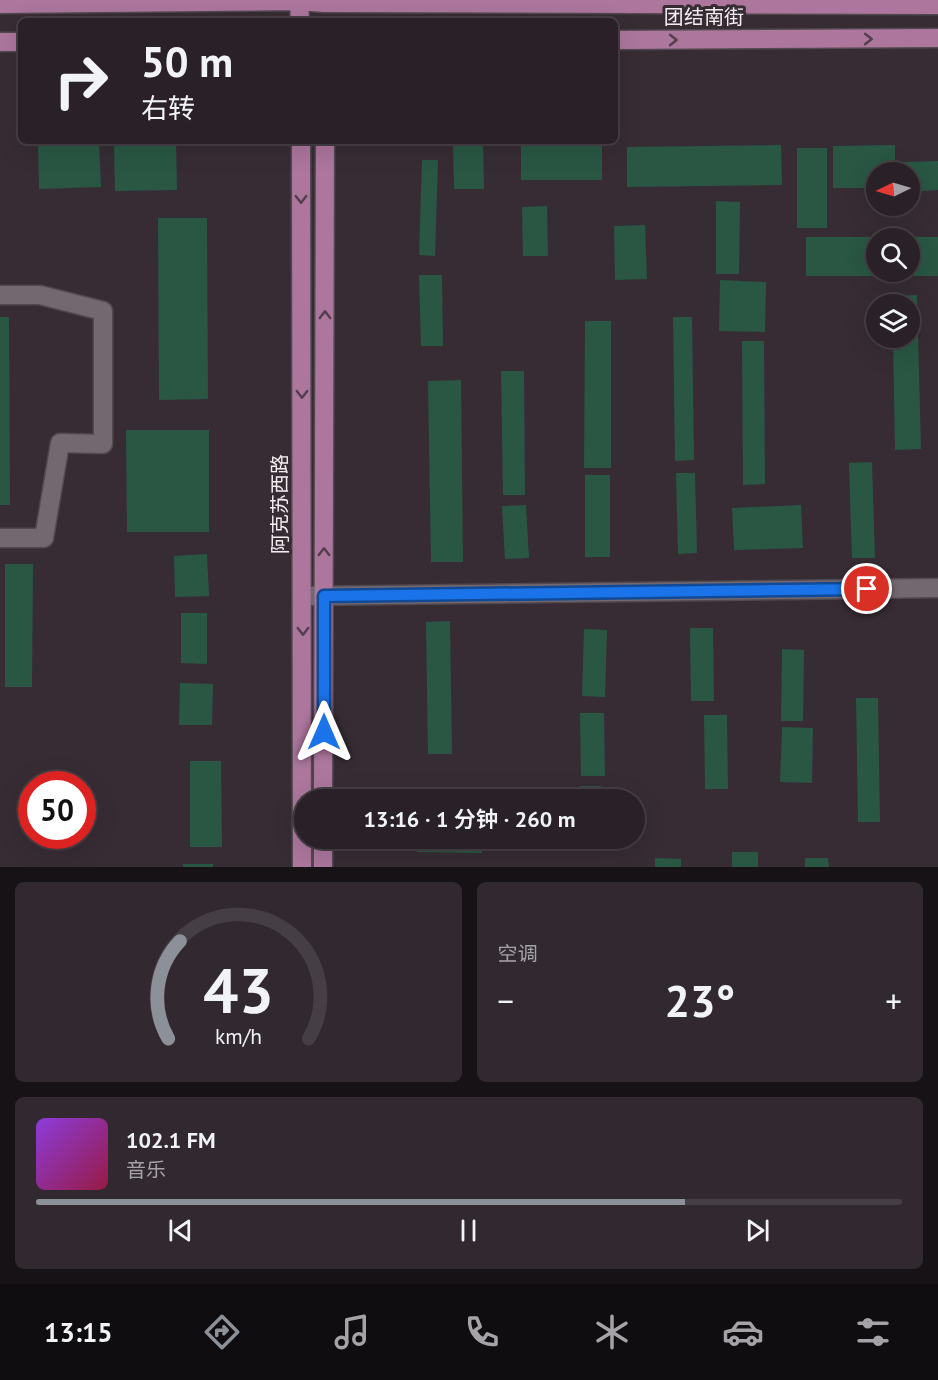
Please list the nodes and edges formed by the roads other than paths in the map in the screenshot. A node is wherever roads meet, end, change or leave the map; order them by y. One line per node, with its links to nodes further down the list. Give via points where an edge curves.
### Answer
1 (299, 0): 2 (main road); 4 (main road); 5 (main road)
2 (0, 4)
3 (938, 5): 4 (main road)
4 (324, 8)
5 (300, 18)
6 (938, 39): 7 (main road, 团结南街, one-way to 6)
7 (618, 40)
8 (0, 42): 9 (main road)
9 (18, 42)
10 (301, 144): 15 (main road, 阿克苏西路, one-way to 15)
11 (325, 144): 16 (main road, one-way to 11)
12 (0, 295): 13 (street, via 39,295 102,311 103,444 60,443 44,538)
13 (0, 538)
14 (938, 588): 16 (street)
15 (303, 596): 16 (street); 19 (main road, 阿克苏西路, one-way to 19)
16 (324, 596): 17 (main road)
17 (323, 789)
18 (323, 849): 20 (main road)
19 (302, 867)
20 (323, 867)

